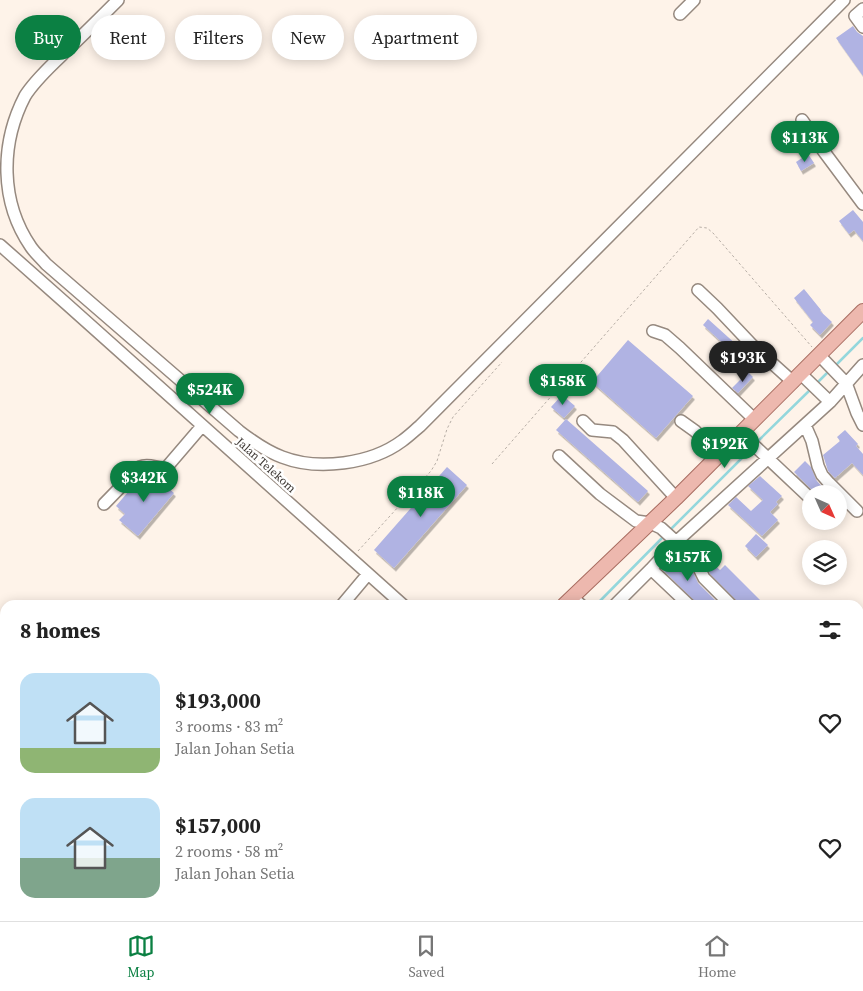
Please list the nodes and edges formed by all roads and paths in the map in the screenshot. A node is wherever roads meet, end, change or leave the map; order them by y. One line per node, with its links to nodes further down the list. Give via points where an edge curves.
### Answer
1 (118, 0): 3 (street, via 40,77 15,116 4,165 5,186 16,221 31,247 46,264 239,432 282,457 310,464 334,464 358,461 383,452 402,442 420,426)
2 (694, 0): 5 (street)
3 (844, 0)
4 (859, 13): 6 (street)
5 (680, 14)
6 (863, 27)
7 (802, 120): 8 (street)
8 (863, 204)
9 (0, 245): 24 (street, Jalan Telekom)
10 (698, 290): 16 (street, via 753,346)
11 (863, 311): 13 (main road)
12 (652, 331): 19 (street, via 664,335 680,348)
13 (822, 359): 16 (main road); 17 (street)
14 (502, 362): 35 (path, via 453,418 431,471)
15 (863, 365): 17 (street)
16 (801, 379): 18 (street); 19 (main road)
17 (844, 381): 18 (street); 23 (street)
18 (827, 399): 22 (street)
19 (754, 419): 25 (main road)
20 (583, 421): 30 (street, via 592,430 614,432 624,440)
21 (681, 421): 28 (street, via 706,442)
22 (805, 425): 27 (street); 32 (street, via 822,475)
23 (863, 425)
24 (202, 426): 31 (street, via 166,468 143,465); 35 (street, Jalan Telekom)
25 (745, 436): 27 (street); 28 (main road)
26 (559, 456): 33 (street, via 600,494 636,521)
27 (765, 456): 29 (street); 34 (street)
28 (714, 459): 30 (main road)
29 (802, 491)
30 (676, 498): 33 (main road)
31 (104, 504)
32 (857, 511)
33 (656, 525): 34 (street); 40 (main road)
34 (674, 540): 36 (street); 43 (street, via 694,558 704,578)
35 (351, 559): 37 (street, Jalan Telekom)
36 (651, 569): 41 (street); 42 (street)
37 (368, 574): 38 (street); 39 (street, Jalan Telekom)
38 (346, 600)
39 (397, 600)
40 (576, 600)
41 (620, 600)
42 (684, 600)
43 (726, 600)

